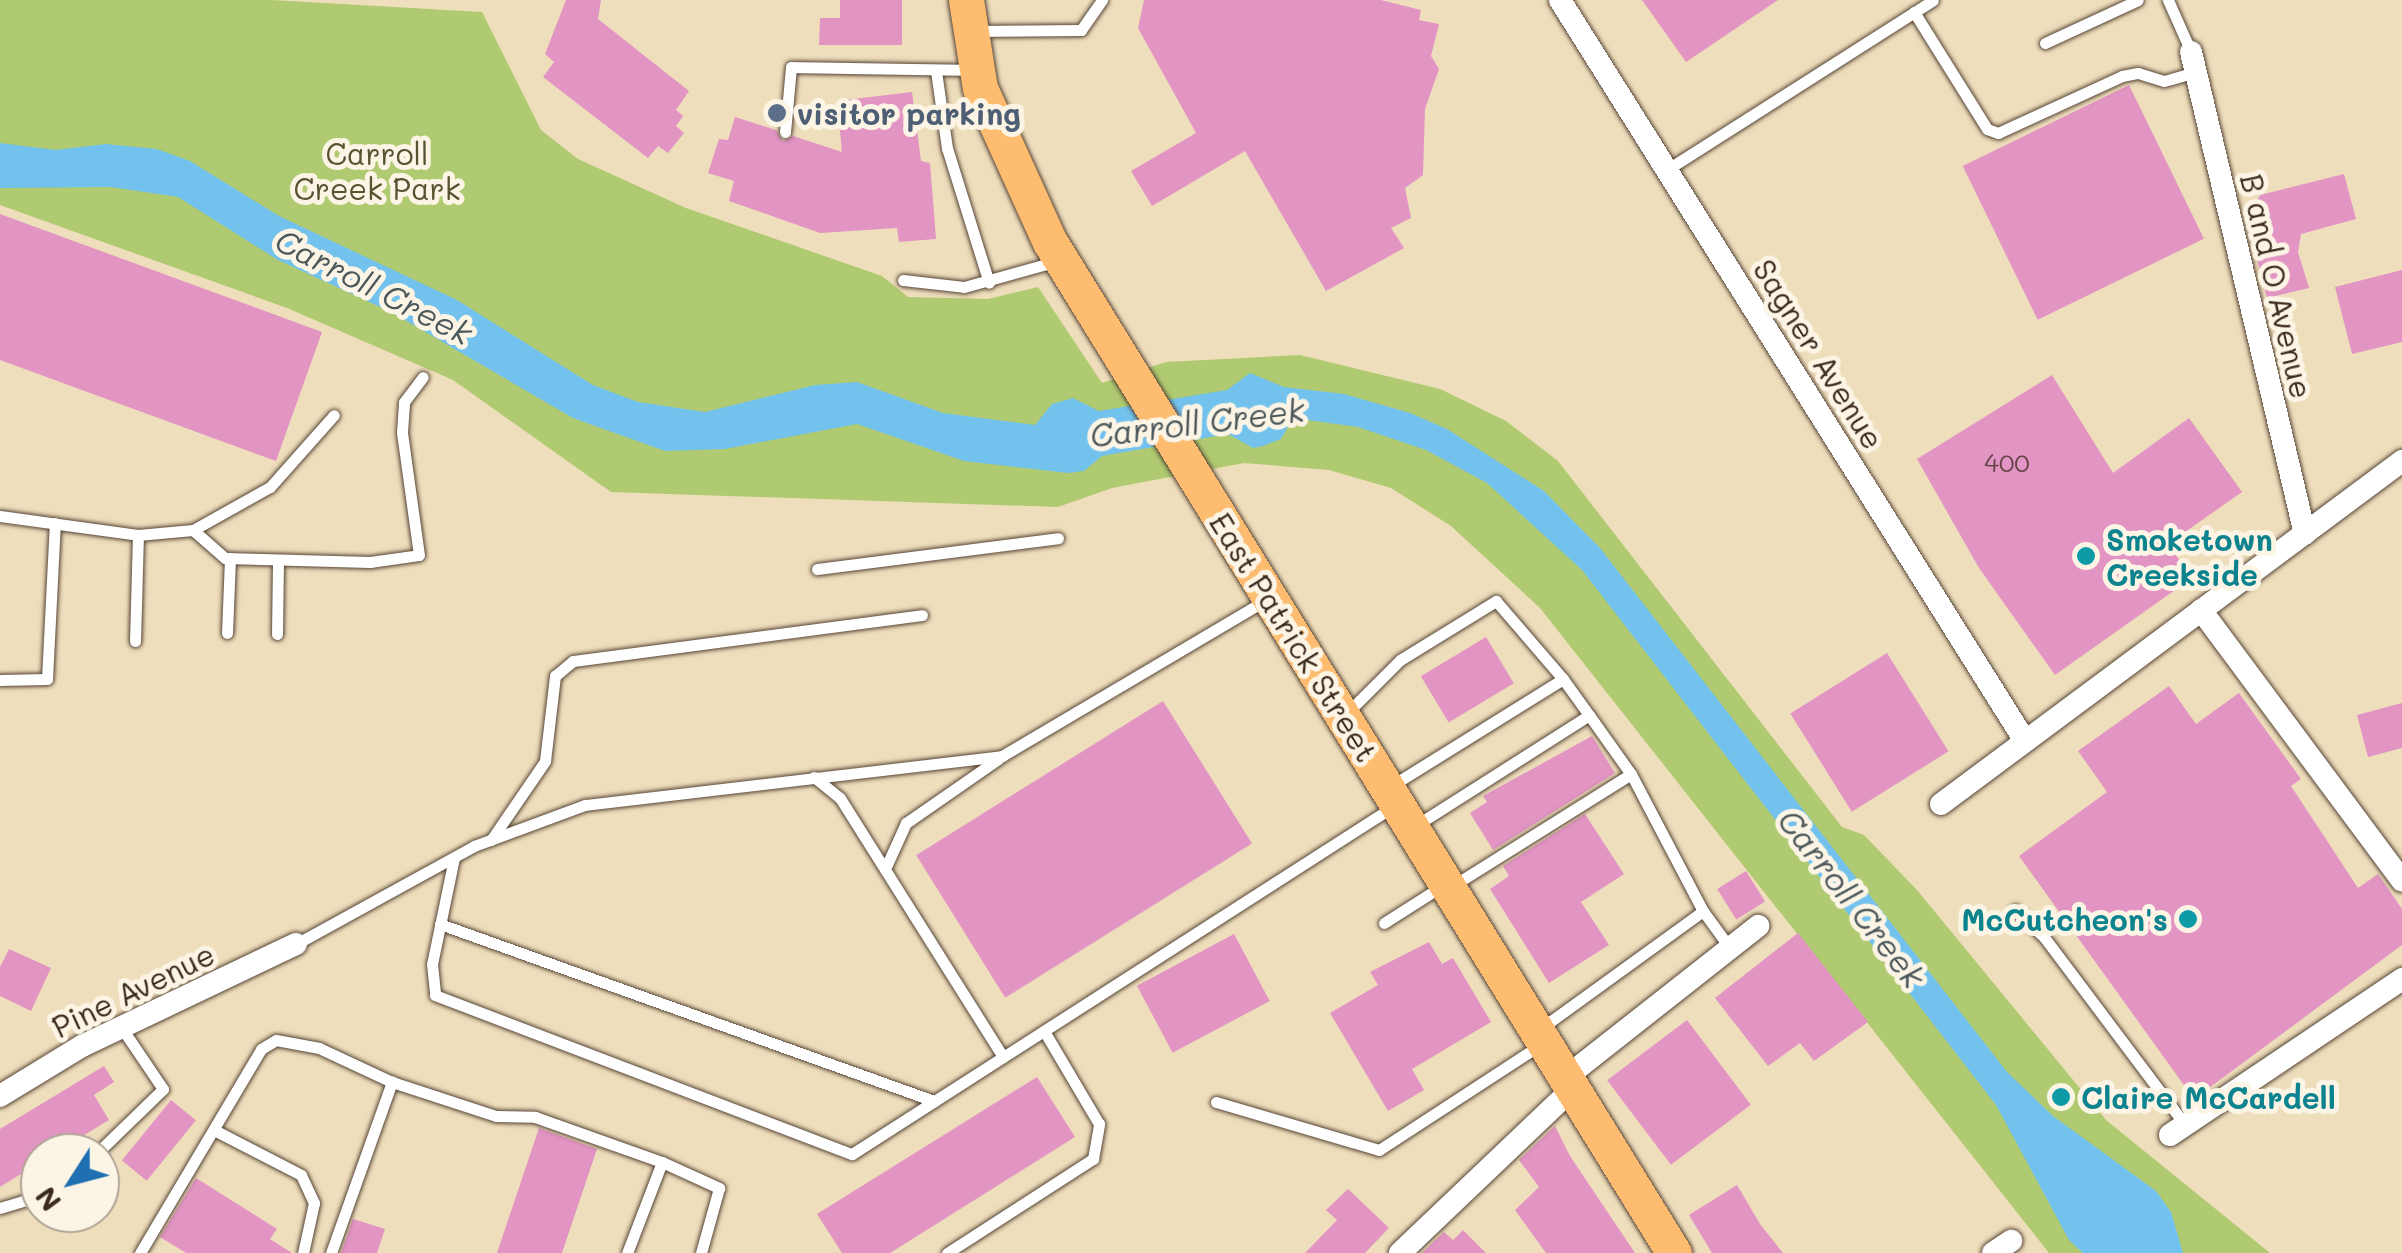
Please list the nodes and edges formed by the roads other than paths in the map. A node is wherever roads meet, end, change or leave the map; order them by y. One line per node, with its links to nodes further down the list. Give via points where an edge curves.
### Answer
1 (1102, 0): 7 (lane, via 1082,30)
2 (1560, 0): 13 (street, Sagner Avenue)
3 (1933, 0): 6 (lane)
4 (2138, 0): 8 (lane)
5 (2168, 0): 9 (lane)
6 (1914, 12): 9 (lane, via 1987,128 1998,133 2122,76 2164,81); 13 (lane)
7 (967, 15): 10 (main road, East Patrick Street)
8 (2045, 43)
9 (2193, 62): 23 (street, B and O Avenue)
10 (976, 70): 11 (lane); 14 (main road, East Patrick Street, via 1016,174)
11 (936, 71): 12 (lane, via 791,67); 16 (lane, via 947,148)
12 (785, 132)
13 (1668, 170): 39 (street, Sagner Avenue)
14 (1061, 259): 16 (lane); 29 (main road, East Patrick Street)
15 (903, 280): 16 (lane, via 942,288)
16 (989, 282)
17 (423, 377): 27 (lane, via 404,402 402,432 420,554 370,562)
18 (334, 415): 22 (lane, via 270,488)
19 (2402, 461): 23 (street)
20 (0, 516): 21 (lane)
21 (55, 524): 24 (lane); 36 (lane, via 48,679)
22 (193, 530): 24 (lane); 26 (lane)
23 (2305, 534): 30 (street)
24 (138, 535): 34 (lane)
25 (1058, 538): 28 (lane)
26 (230, 558): 27 (lane); 32 (lane)
27 (278, 560): 33 (lane)
28 (817, 568)
29 (1270, 598): 38 (main road, East Patrick Street); 40 (lane)
30 (2202, 610): 39 (street); 48 (street)
31 (922, 615): 45 (lane, via 573,661 556,676 545,761)
32 (227, 633)
33 (277, 634)
34 (135, 642)
35 (1562, 679): 37 (lane); 38 (lane, via 1496,601 1400,660); 44 (lane)
36 (0, 680)
37 (1589, 715): 41 (lane); 44 (lane)
38 (1343, 717): 44 (main road, East Patrick Street)
39 (2025, 741): 43 (street)
40 (1002, 756): 42 (lane); 47 (lane, via 906,822)
41 (1632, 774): 49 (lane); 51 (lane)
42 (814, 776): 45 (lane, via 585,805); 47 (lane, via 840,798)
43 (1940, 804)
44 (1399, 807): 49 (main road, East Patrick Street); 59 (lane)
45 (491, 840): 46 (lane)
46 (454, 858): 53 (lane); 55 (lane)
47 (884, 868): 61 (lane)
48 (2402, 881)
49 (1448, 886): 52 (lane); 60 (main road, East Patrick Street)
50 (2015, 910): 68 (lane, via 2044,937)
51 (1703, 911): 56 (lane); 60 (lane)
52 (1384, 923)
53 (440, 924): 65 (lane); 65 (lane, via 432,964 435,996 852,1154)
54 (1758, 926): 56 (street)
55 (296, 944): 58 (street, Pine Avenue)
56 (1730, 948): 63 (street)
57 (2402, 979): 68 (street)
58 (121, 1027): 64 (street, Pine Avenue); 69 (lane, via 163,1089)
59 (1044, 1031): 61 (lane); 76 (lane, via 1099,1124 1093,1159)
60 (1540, 1037): 63 (main road, East Patrick Street); 66 (lane, via 1378,1150)
61 (1004, 1057): 65 (lane)
62 (392, 1082): 67 (lane, via 319,1048 276,1040 261,1049); 70 (lane, via 496,1116 535,1117); 73 (lane)
63 (1569, 1084): 77 (street); 78 (main road, East Patrick Street)
64 (0, 1096)
65 (934, 1102)
66 (1216, 1102)
67 (214, 1130): 71 (lane); 72 (lane, via 301,1175 314,1203)
68 (2178, 1130)
69 (118, 1133)
70 (662, 1162): 74 (lane); 75 (lane, via 718,1188)
71 (140, 1253)
72 (303, 1253)
73 (331, 1253)
74 (627, 1253)
75 (701, 1253)
76 (947, 1253)
77 (1400, 1253)
78 (1674, 1253)

